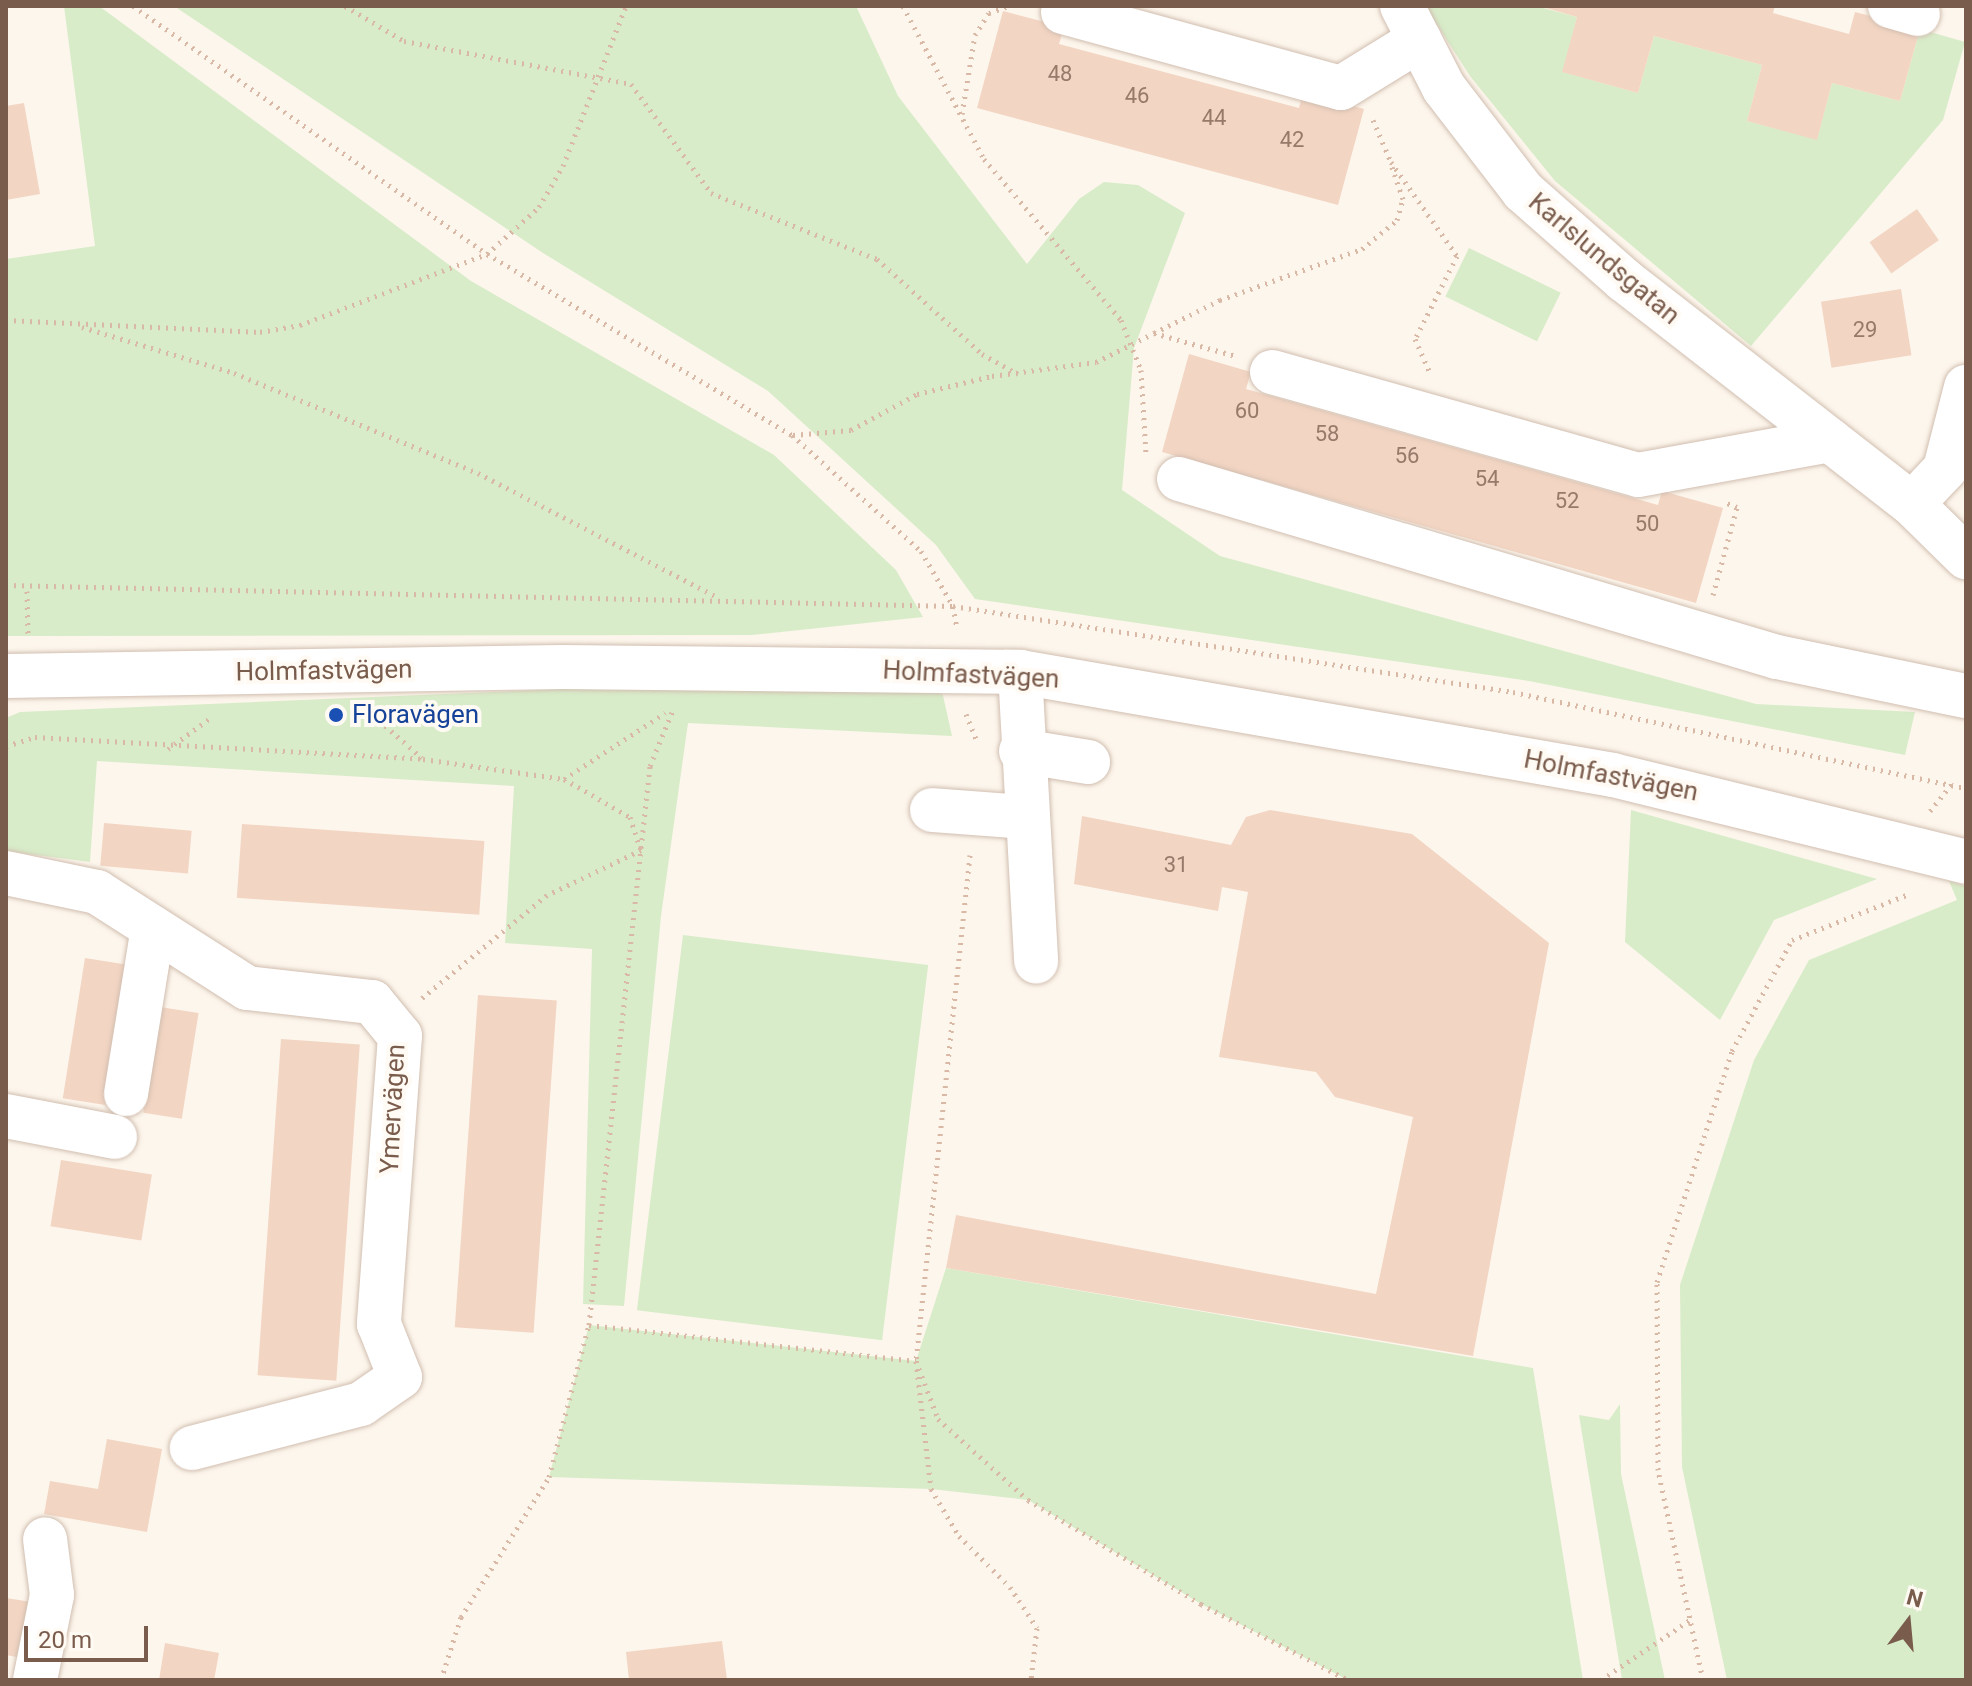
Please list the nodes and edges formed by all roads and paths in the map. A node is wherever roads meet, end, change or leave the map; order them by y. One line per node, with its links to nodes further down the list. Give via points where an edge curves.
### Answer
1 (133, 6): 12 (path)
2 (345, 6): 8 (path, via 404,41)
3 (626, 6): 8 (path)
4 (903, 6): 10 (path)
5 (1008, 6): 10 (path, via 989,13 975,35)
6 (1063, 12): 9 (street, Karlslundsgatan, via 1341,88)
7 (1411, 23): 9 (street, Karlslundsgatan); 23 (street, Karlslundsgatan, via 1444,88 1523,191 1624,280)
8 (603, 76): 12 (path, via 539,207); 18 (path, via 631,84 711,193 877,259 982,354)
9 (1356, 80): 11 (path)
10 (961, 115): 16 (path, via 984,159 1050,245 1094,280)
11 (1391, 162): 15 (path, via 1403,199 1397,220 1362,249 1220,300); 20 (path, via 1457,256 1415,339 1437,392)
12 (487, 254): 14 (path, via 300,325 202,332); 21 (path)
13 (6, 320): 14 (path)
14 (73, 324): 29 (path, via 234,373 464,467)
15 (1154, 333): 16 (path); 17 (path, via 1207,344)
16 (1134, 348): 18 (path); 25 (path, via 1149,470 1168,490)
17 (1272, 372): 20 (street)
18 (1018, 374): 21 (path, via 917,394 851,430)
19 (1966, 387): 22 (street)
20 (1430, 416): 24 (street, via 1638,475)
21 (792, 435): 30 (path, via 921,551)
22 (1959, 435): 26 (street, via 1945,469)
23 (1830, 440): 24 (street); 26 (street, Karlslundsgatan)
24 (1670, 469): 31 (path, via 1681,485 1737,507)
25 (1179, 479): 31 (street)
26 (1912, 504): 27 (street, Karlslundsgatan)
27 (1966, 557)
28 (6, 585): 29 (path)
29 (722, 600): 30 (path)
30 (953, 606): 32 (path); 48 (path, via 1513,692)
31 (1702, 635): 35 (street)
32 (964, 669): 33 (street, Holmfastvägen); 34 (street, Holmfastvägen); 41 (path)
33 (1020, 672): 44 (street); 53 (street, Holmfastvägen, via 1613,775)
34 (6, 676)
35 (1966, 696)
36 (360, 704): 45 (path)
37 (680, 705): 38 (path)
38 (673, 709): 47 (path); 54 (path, via 650,766)
39 (214, 715): 43 (path)
40 (951, 716): 41 (path)
41 (966, 717): 51 (path, via 977,739)
42 (6, 746): 43 (path, via 35,737)
43 (168, 749): 45 (path)
44 (1021, 751): 46 (street); 52 (street)
45 (423, 759): 47 (path)
46 (1088, 762)
47 (564, 779): 54 (path, via 630,817)
48 (1952, 784): 49 (path); 53 (path)
49 (1966, 788)
50 (932, 810): 51 (street)
51 (975, 812): 52 (street); 64 (path)
52 (1025, 817): 58 (street)
53 (1906, 844): 55 (street, Holmfastvägen); 67 (path, via 1926,887 1792,940 1732,1051 1657,1282 1658,1470)
54 (641, 850): 59 (path, via 547,895); 63 (path)
55 (1966, 862)
56 (6, 873): 57 (street, Ymervägen, via 97,892)
57 (153, 928): 59 (street, Ymervägen, via 247,988 372,1002); 60 (street)
58 (1036, 962)
59 (391, 1025): 65 (street, Ymervägen, via 400,1036 379,1324 400,1377 361,1404)
60 (126, 1094)
61 (6, 1116): 62 (street)
62 (115, 1137)
63 (589, 1325): 64 (path); 69 (path, via 549,1477 461,1617)
64 (916, 1361): 70 (path, via 931,1489 959,1536 1037,1628); 71 (path, via 938,1419 1028,1500 1201,1604)
65 (192, 1448)
66 (45, 1539): 68 (street, via 52,1595)
67 (1690, 1620): 72 (path); 73 (path)
68 (35, 1680)
69 (441, 1680)
70 (1031, 1680)
71 (1348, 1680)
72 (1601, 1680)
73 (1703, 1680)

